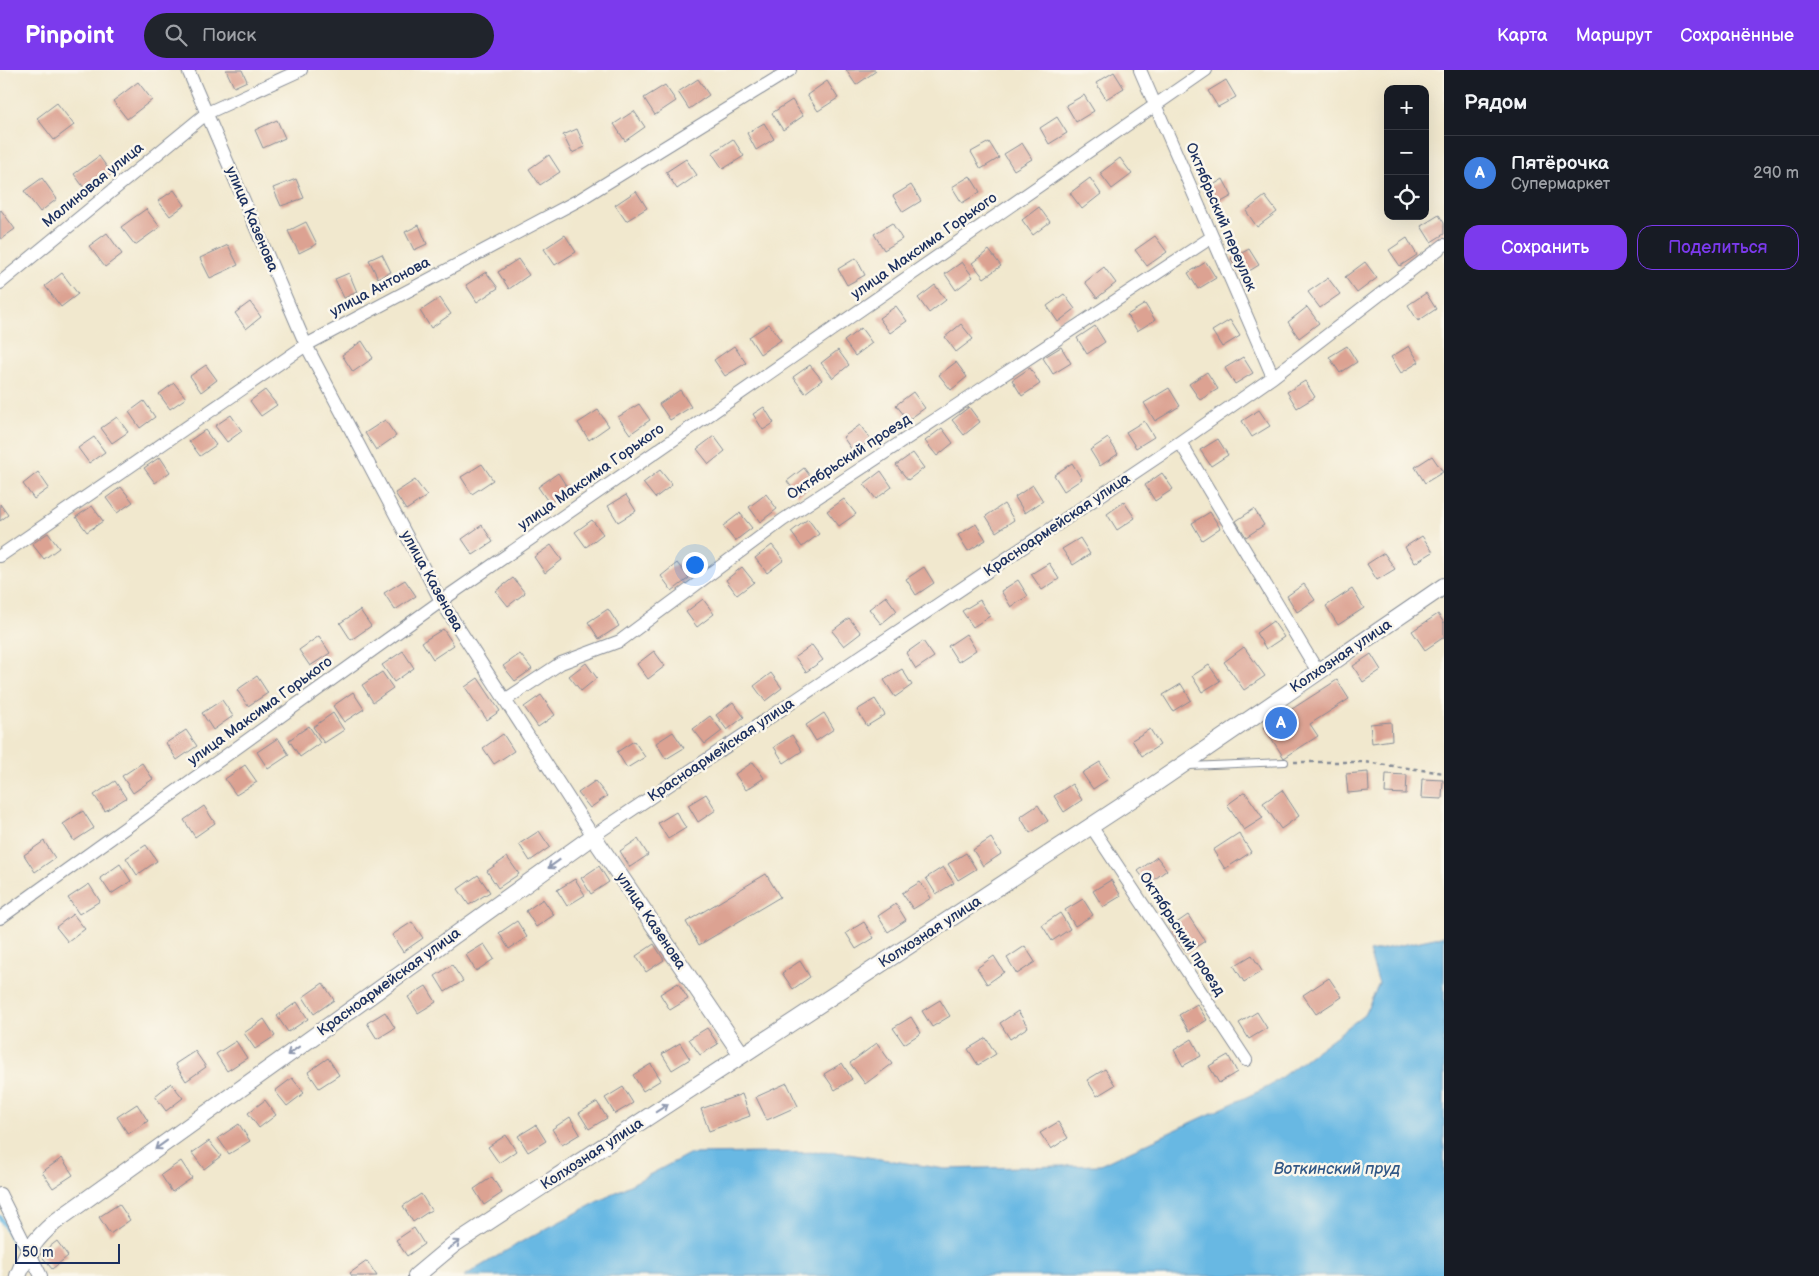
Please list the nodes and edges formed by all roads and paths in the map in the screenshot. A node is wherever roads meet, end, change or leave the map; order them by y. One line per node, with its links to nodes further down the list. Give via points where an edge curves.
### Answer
1 (188, 70): 7 (street, улица Казенова)
2 (301, 70): 7 (street, Малиновая улица)
3 (790, 70): 11 (street, улица Антонова, via 579,200)
4 (1140, 70): 6 (street, Октябрьский переулок)
5 (1206, 70): 6 (street, улица Максима Горького)
6 (1155, 105): 8 (street, Октябрьский переулок); 16 (street, улица Максима Горького)
7 (207, 113): 10 (street, Малиновая улица); 11 (street, улица Казенова)
8 (1212, 237): 12 (street, Октябрьский переулок); 18 (street, Октябрьский проезд, via 782,520 620,640 561,663)
9 (1444, 245): 12 (street, Красноармейская улица)
10 (0, 283)
11 (306, 345): 14 (street, улица Антонова); 16 (street, улица Казенова)
12 (1273, 378): 13 (street, Красноармейская улица)
13 (1180, 442): 17 (street); 23 (street, Красноармейская улица)
14 (0, 556)
15 (1444, 586): 17 (street, Колхозная улица)
16 (441, 601): 18 (street, улица Казенова); 24 (street, улица Максима Горького)
17 (1318, 672): 20 (street, Колхозная улица)
18 (504, 700): 23 (street, улица Казенова)
19 (1285, 762): 20 (lane); 21 (path, via 1364,762)
20 (1180, 766): 22 (street, Колхозная улица)
21 (1444, 773)
22 (1091, 826): 25 (street, Колхозная улица); 26 (street, Октябрьский проезд)
23 (593, 836): 25 (street, улица Казенова); 28 (street, Красноармейская улица, one-way to 28, via 55,1222 39,1235)
24 (0, 918)
25 (742, 1055): 31 (street, Колхозная улица, one-way to 25, via 453,1245)
26 (1246, 1060)
27 (0, 1194): 28 (street)
28 (28, 1252): 29 (street, Красноармейская улица); 30 (street)
29 (18, 1276)
30 (41, 1276)
31 (416, 1276)

